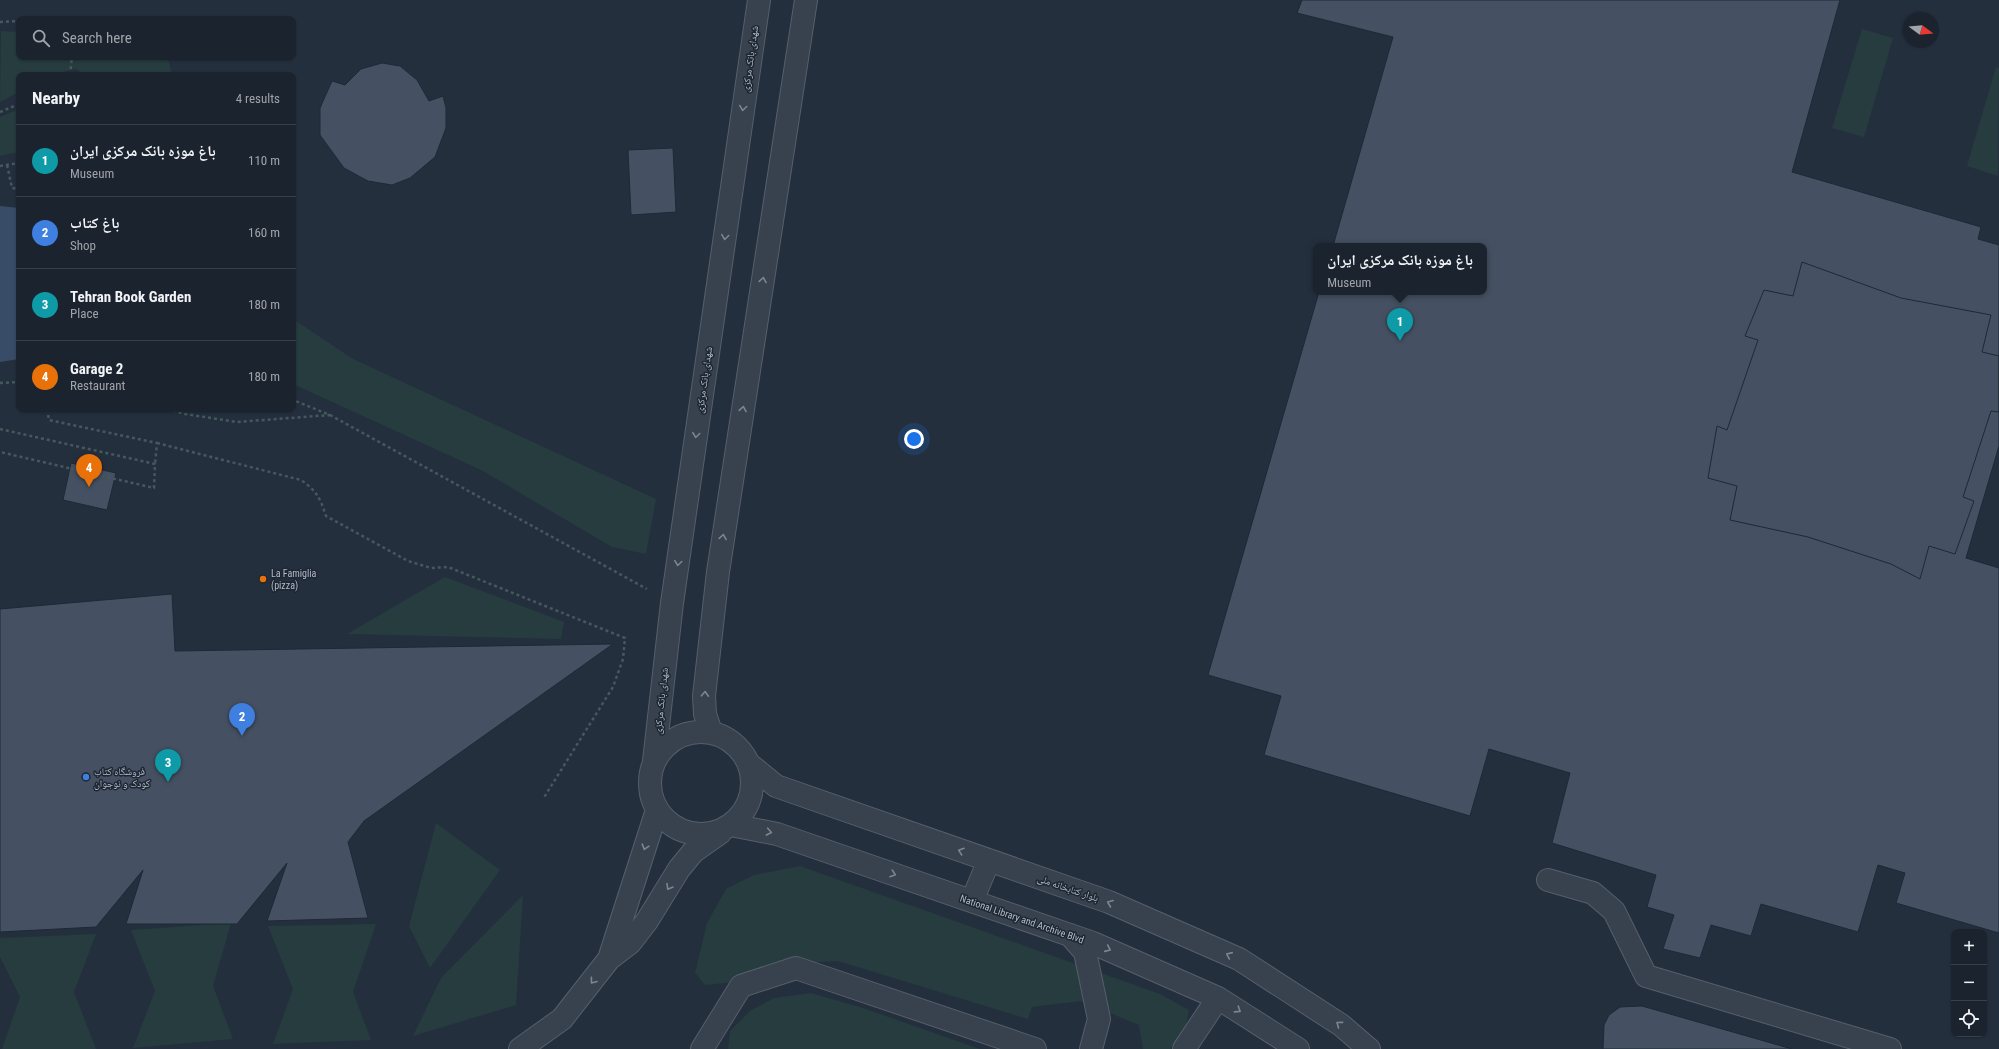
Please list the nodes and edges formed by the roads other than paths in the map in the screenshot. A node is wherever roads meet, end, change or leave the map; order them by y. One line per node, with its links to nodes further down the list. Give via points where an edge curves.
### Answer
1 (759, 0): 4 (lane, شهدای بانک مرکزی, one-way to 4, via 672,603)
2 (806, 0): 3 (lane, one-way to 2, via 705,714 704,696 718,572)
3 (711, 732): 4 (lane, via 694,732 678,736 664,746); 5 (lane, via 727,738 740,749)
4 (654, 761): 6 (lane, via 650,777 650,794)
5 (749, 764): 7 (lane, via 753,781 751,797 743,813); 8 (lane, بلوار کتابخانه ملی, one-way to 5, via 776,786)
6 (657, 810): 7 (lane, via 667,822 679,830 694,835 709,834); 12 (lane, one-way to 12)
7 (728, 827): 10 (lane, National Library and Archive Blvd, one-way to 10, via 776,834); 12 (lane, one-way to 12, via 693,852 630,943)
8 (988, 860): 10 (lane); 20 (lane, بلوار کتابخانه ملی, one-way to 8, via 1341,1025 1239,959 1109,902)
9 (1548, 880): 21 (lane, via 1593,893 1614,911 1646,976)
10 (972, 901): 11 (lane, National Library and Archive Blvd)
11 (1070, 935): 13 (lane, National Library and Archive Blvd, one-way to 13); 17 (lane, via 1085,952 1099,1019)
12 (609, 959): 14 (lane, one-way to 14, via 562,1019)
13 (1218, 998): 18 (lane); 19 (lane, National Library and Archive Blvd, one-way to 19)
14 (520, 1049)
15 (702, 1049): 16 (lane, via 741,986 796,968)
16 (1034, 1049)
17 (1091, 1049)
18 (1184, 1049)
19 (1298, 1049)
20 (1369, 1049)
21 (1890, 1049)

